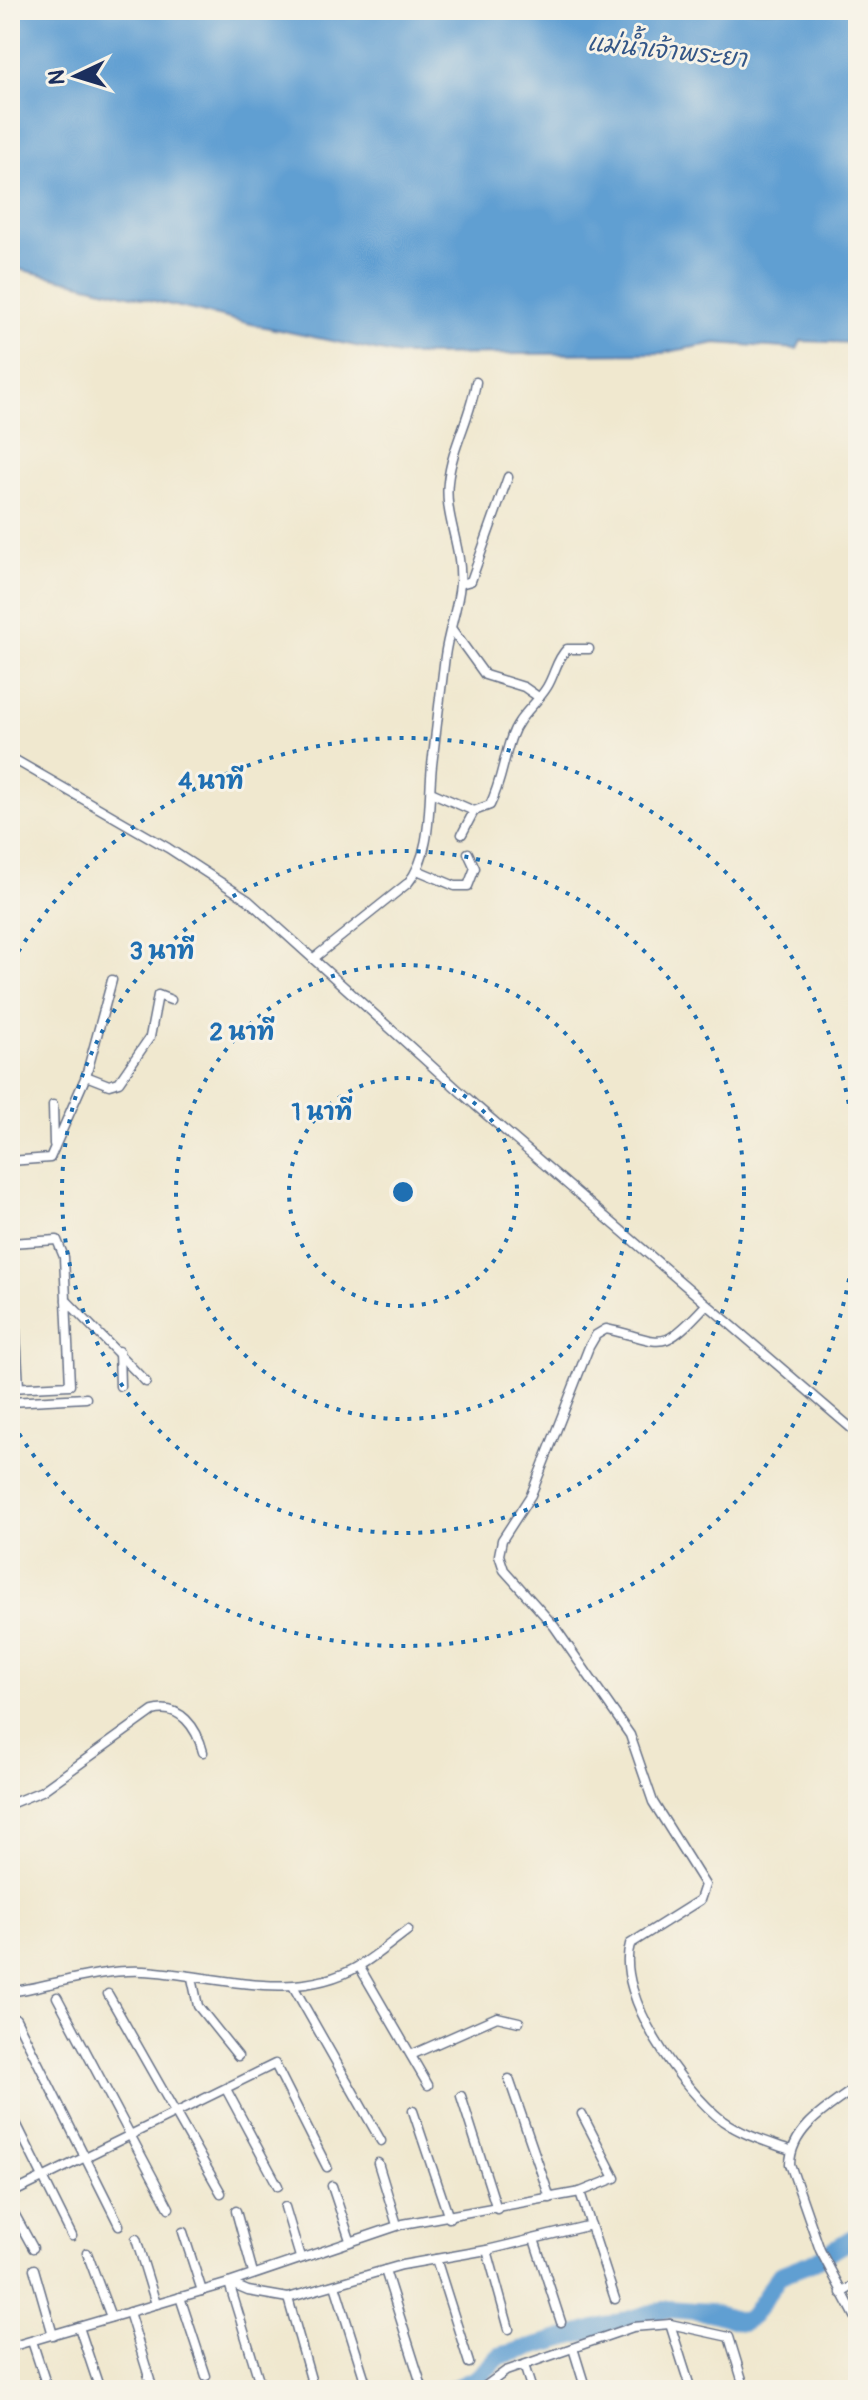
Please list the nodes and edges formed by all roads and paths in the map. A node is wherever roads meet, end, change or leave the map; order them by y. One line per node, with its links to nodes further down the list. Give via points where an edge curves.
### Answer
1 (476, 382): 3 (street, via 448,482)
2 (508, 477): 3 (street, via 471,581)
3 (460, 584): 4 (street)
4 (451, 628): 6 (street, via 485,675); 8 (street, via 431,768)
5 (589, 649): 6 (street, via 567,649)
6 (537, 696): 9 (street, via 511,737 501,784 490,805)
7 (10, 757): 13 (street, via 248,900)
8 (433, 793): 9 (street); 12 (street)
9 (474, 811): 10 (street)
10 (462, 834)
11 (468, 853): 12 (street, via 475,868 468,886)
12 (417, 870): 13 (street, via 408,883)
13 (314, 958): 23 (street)
14 (112, 980): 16 (street)
15 (171, 1000): 16 (street, via 158,995 150,1037 119,1082 109,1085)
16 (86, 1076): 18 (street)
17 (53, 1105): 18 (street)
18 (54, 1148): 19 (street, via 50,1158)
19 (10, 1161)
20 (10, 1230): 21 (street)
21 (10, 1243): 22 (street, via 57,1240 64,1257); 27 (street)
22 (65, 1299): 24 (street); 27 (street, via 70,1385)
23 (705, 1306): 30 (street); 55 (street, via 662,1343 606,1329 596,1335 531,1495 502,1540 499,1555 504,1570 554,1626 630,1735 653,1802 705,1885 700,1900 630,1944 625,1960 635,2000 705,2105 739,2130)
24 (119, 1350): 25 (street); 26 (street)
25 (146, 1382)
26 (120, 1386)
27 (15, 1387)
28 (86, 1398): 29 (street)
29 (10, 1402)
30 (858, 1434)
31 (203, 1752): 32 (street, via 193,1726 163,1708 42,1791)
32 (10, 1804)
33 (408, 1930): 34 (street)
34 (359, 1966): 36 (street); 42 (street)
35 (192, 1978): 36 (street); 37 (street, via 110,1972); 43 (street, via 198,2006)
36 (293, 1986): 54 (street)
37 (10, 1992)
38 (108, 1994): 51 (street)
39 (57, 1997): 53 (street)
40 (16, 2019): 56 (street)
41 (519, 2022): 42 (street, via 497,2017)
42 (411, 2055): 45 (street)
43 (238, 2056)
44 (509, 2079): 65 (street)
45 (428, 2085)
46 (858, 2086): 55 (street, via 799,2134)
47 (226, 2089): 51 (street); 58 (street, via 275,2064); 60 (street)
48 (461, 2096): 69 (street)
49 (10, 2111): 59 (street)
50 (413, 2111): 71 (street)
51 (175, 2113): 53 (street); 63 (street)
52 (582, 2114): 62 (street, via 615,2178)
53 (130, 2136): 56 (street); 68 (street)
54 (381, 2141)
55 (790, 2150): 92 (street, via 793,2178)
56 (85, 2158): 59 (street); 72 (street)
57 (378, 2163): 73 (street)
58 (327, 2167)
59 (43, 2178): 64 (street); 76 (street)
60 (278, 2186)
61 (332, 2186): 79 (street)
62 (580, 2192): 65 (street); 74 (street)
63 (221, 2193)
64 (10, 2194)
65 (550, 2198): 69 (street)
66 (10, 2206): 80 (street)
67 (285, 2207): 83 (street)
68 (169, 2208)
69 (497, 2209): 71 (street)
70 (236, 2211): 87 (street)
71 (449, 2218): 73 (street)
72 (119, 2225)
73 (397, 2225): 79 (street)
74 (591, 2225): 78 (street); 95 (street)
75 (183, 2232): 91 (street)
76 (72, 2236)
77 (136, 2239): 96 (street)
78 (534, 2239): 81 (street); 99 (street)
79 (350, 2240): 83 (street)
80 (33, 2248)
81 (487, 2250): 84 (street); 103 (street)
82 (87, 2253): 98 (street)
83 (300, 2257): 87 (street)
84 (436, 2259): 86 (street); 108 (street)
85 (34, 2269): 104 (street)
86 (385, 2270): 90 (street); 118 (street)
87 (253, 2273): 88 (street)
88 (229, 2283): 91 (street); 94 (street); 116 (street)
89 (858, 2283): 92 (street)
90 (335, 2285): 94 (street); 112 (street)
91 (202, 2291): 93 (street)
92 (841, 2293): 100 (street)
93 (180, 2297): 96 (street); 110 (street)
94 (288, 2298): 117 (street)
95 (615, 2299)
96 (156, 2304): 97 (street)
97 (129, 2312): 98 (street); 115 (street)
98 (111, 2317): 102 (street)
99 (561, 2322)
100 (858, 2322)
101 (670, 2324): 107 (street, via 633,2327); 111 (street, via 729,2337); 122 (street)
102 (79, 2327): 104 (street); 114 (street)
103 (509, 2329)
104 (53, 2335): 105 (street)
105 (32, 2341): 106 (street); 113 (street)
106 (10, 2347)
107 (573, 2348): 109 (street); 121 (street)
108 (469, 2363)
109 (524, 2365): 119 (street); 120 (street)
110 (206, 2376)
111 (743, 2383)
112 (367, 2387)
113 (48, 2390)
114 (100, 2390)
115 (153, 2390)
116 (262, 2390)
117 (314, 2390)
118 (423, 2390)
119 (480, 2390)
120 (532, 2390)
121 (586, 2390)
122 (691, 2390)

